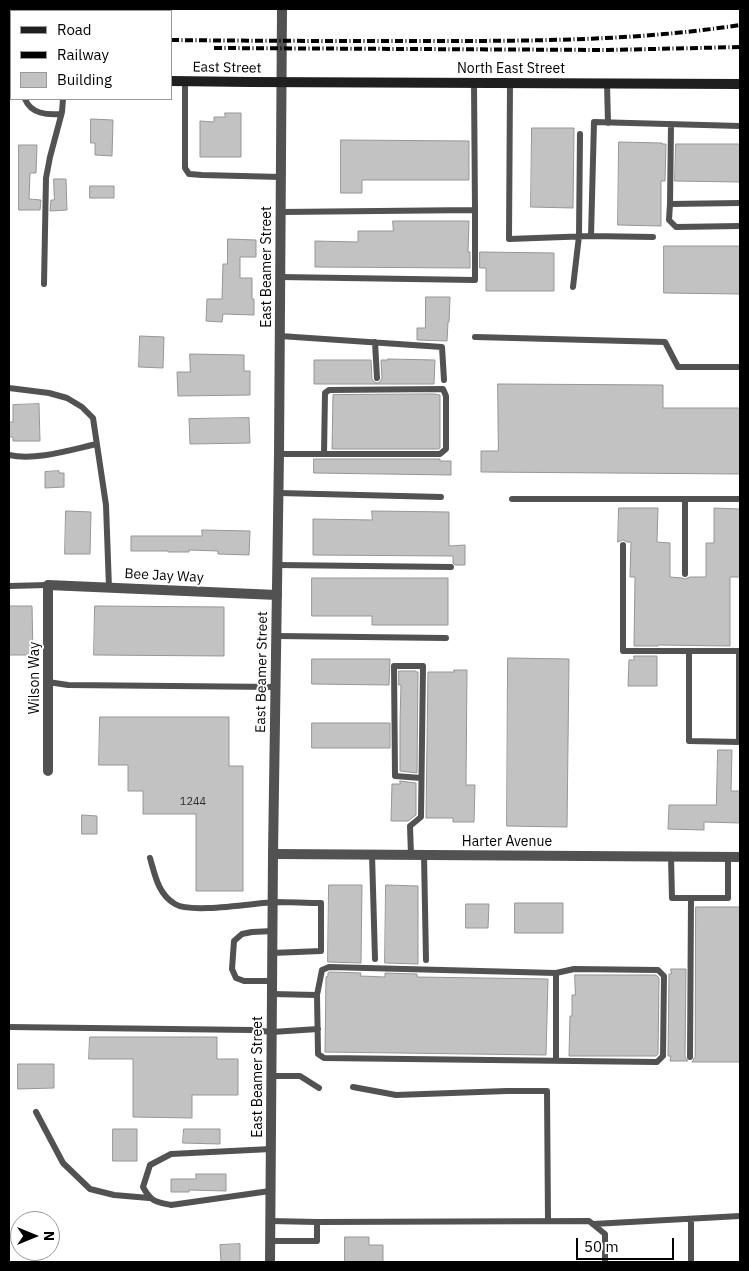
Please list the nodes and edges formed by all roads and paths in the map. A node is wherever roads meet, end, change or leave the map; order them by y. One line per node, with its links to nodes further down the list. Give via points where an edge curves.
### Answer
1 (282, 9): 4 (street, East Beamer Street)
2 (172, 81): 3 (main road, East Street)
3 (185, 81): 4 (main road, East Street); 16 (lane, via 185,168 189,174)
4 (282, 82): 5 (main road, North East Street); 16 (street, East Beamer Street)
5 (474, 83): 6 (main road, North East Street); 19 (lane)
6 (510, 83): 7 (main road, North East Street); 22 (lane, via 509,239)
7 (607, 84): 8 (main road, North East Street); 12 (lane)
8 (740, 84)
9 (26, 100): 11 (lane, via 29,106 45,115)
10 (63, 100): 11 (lane)
11 (61, 114): 26 (lane, via 46,178)
12 (608, 123): 13 (lane); 23 (lane, via 594,122)
13 (671, 125): 14 (lane); 18 (lane)
14 (740, 126)
15 (580, 134): 22 (lane)
16 (281, 177): 20 (street, East Beamer Street)
17 (740, 203): 18 (lane)
18 (670, 204): 21 (lane, via 669,220 676,227)
19 (475, 210): 20 (lane); 25 (lane, via 475,280)
20 (281, 212): 25 (street, East Beamer Street)
21 (740, 226)
22 (579, 236): 23 (lane); 27 (lane)
23 (591, 236): 24 (lane)
24 (653, 237)
25 (280, 277): 28 (street, East Beamer Street)
26 (44, 284)
27 (573, 287)
28 (280, 336): 30 (lane); 36 (street, East Beamer Street)
29 (475, 337): 31 (lane, via 665,342 678,367)
30 (375, 342): 32 (lane); 33 (lane, via 442,346)
31 (740, 367)
32 (376, 378)
33 (444, 380)
34 (9, 388): 35 (lane, via 67,398 82,407 93,418)
35 (97, 444): 38 (lane, via 38,455); 50 (lane, via 106,504)
36 (279, 454): 37 (lane); 39 (street, East Beamer Street)
37 (324, 454): 37 (lane, via 440,454 446,449 446,396 442,389 329,390 325,393)
38 (9, 455)
39 (279, 493): 40 (lane); 45 (street, East Beamer Street)
40 (441, 497)
41 (512, 499): 42 (lane)
42 (685, 499): 43 (lane); 47 (lane)
43 (740, 500)
44 (623, 545): 54 (lane, via 622,651)
45 (278, 565): 46 (lane); 51 (street, East Beamer Street)
46 (451, 567)
47 (685, 574)
48 (48, 585): 49 (lane); 50 (street, Bee Jay Way); 56 (street, Wilson Way)
49 (9, 586)
50 (109, 588): 51 (street, Bee Jay Way)
51 (277, 596): 52 (street, East Beamer Street)
52 (276, 636): 53 (lane); 57 (street, East Beamer Street)
53 (446, 638)
54 (689, 651): 55 (lane); 55 (lane, via 689,741 739,742)
55 (740, 651)
56 (48, 682): 57 (lane, via 68,686); 58 (street, Wilson Way)
57 (276, 687): 60 (street, East Beamer Street)
58 (48, 771)
59 (421, 778): 59 (lane, via 422,666 394,666 395,776); 62 (lane, via 421,816 410,826)
60 (273, 854): 61 (street, Harter Avenue); 69 (street, East Beamer Street)
61 (372, 854): 62 (street, Harter Avenue); 72 (lane)
62 (411, 855): 63 (street, Harter Avenue)
63 (424, 855): 64 (street, Harter Avenue); 73 (lane)
64 (671, 856): 65 (street, Harter Avenue); 68 (lane, via 672,898)
65 (728, 857): 66 (street, Harter Avenue); 68 (lane, via 728,898)
66 (740, 857)
67 (150, 858): 69 (lane, via 158,886 177,906 242,906)
68 (691, 898): 81 (lane)
69 (273, 902): 70 (street, East Beamer Street); 71 (lane, via 321,903 321,950)
70 (273, 932): 71 (street, East Beamer Street); 75 (lane, via 242,934 234,941 232,968 236,978 244,981)
71 (272, 953): 75 (street, East Beamer Street)
72 (375, 959)
73 (426, 960)
74 (556, 973): 77 (lane, via 329,967 322,970); 82 (lane); 82 (lane, via 574,969 658,970 664,976 663,1056 657,1062)
75 (272, 981): 76 (street, East Beamer Street)
76 (272, 994): 77 (lane); 80 (street, East Beamer Street)
77 (317, 995): 79 (lane)
78 (9, 1027): 80 (lane)
79 (318, 1029): 80 (lane); 82 (lane, via 318,1054 324,1058)
80 (272, 1032): 83 (street, East Beamer Street)
81 (690, 1058)
82 (556, 1061)
83 (271, 1076): 85 (lane, via 300,1076); 87 (street, East Beamer Street)
84 (353, 1087): 93 (lane, via 396,1095 547,1092)
85 (319, 1088)
86 (36, 1112): 89 (lane, via 63,1163 90,1189)
87 (271, 1149): 88 (street, East Beamer Street); 89 (lane, via 171,1154 150,1165 143,1187)
88 (270, 1191): 89 (lane, via 171,1205); 92 (street, East Beamer Street)
89 (148, 1198)
90 (740, 1216): 91 (lane)
91 (691, 1219): 95 (lane); 99 (lane)
92 (270, 1221): 94 (lane); 96 (street, East Beamer Street)
93 (548, 1221): 94 (lane); 95 (lane, via 589,1220)
94 (317, 1222): 96 (lane, via 317,1241)
95 (593, 1224): 98 (lane, via 605,1234)
96 (270, 1242): 97 (street, East Beamer Street)
97 (270, 1262)
98 (605, 1262)
99 (691, 1262)

